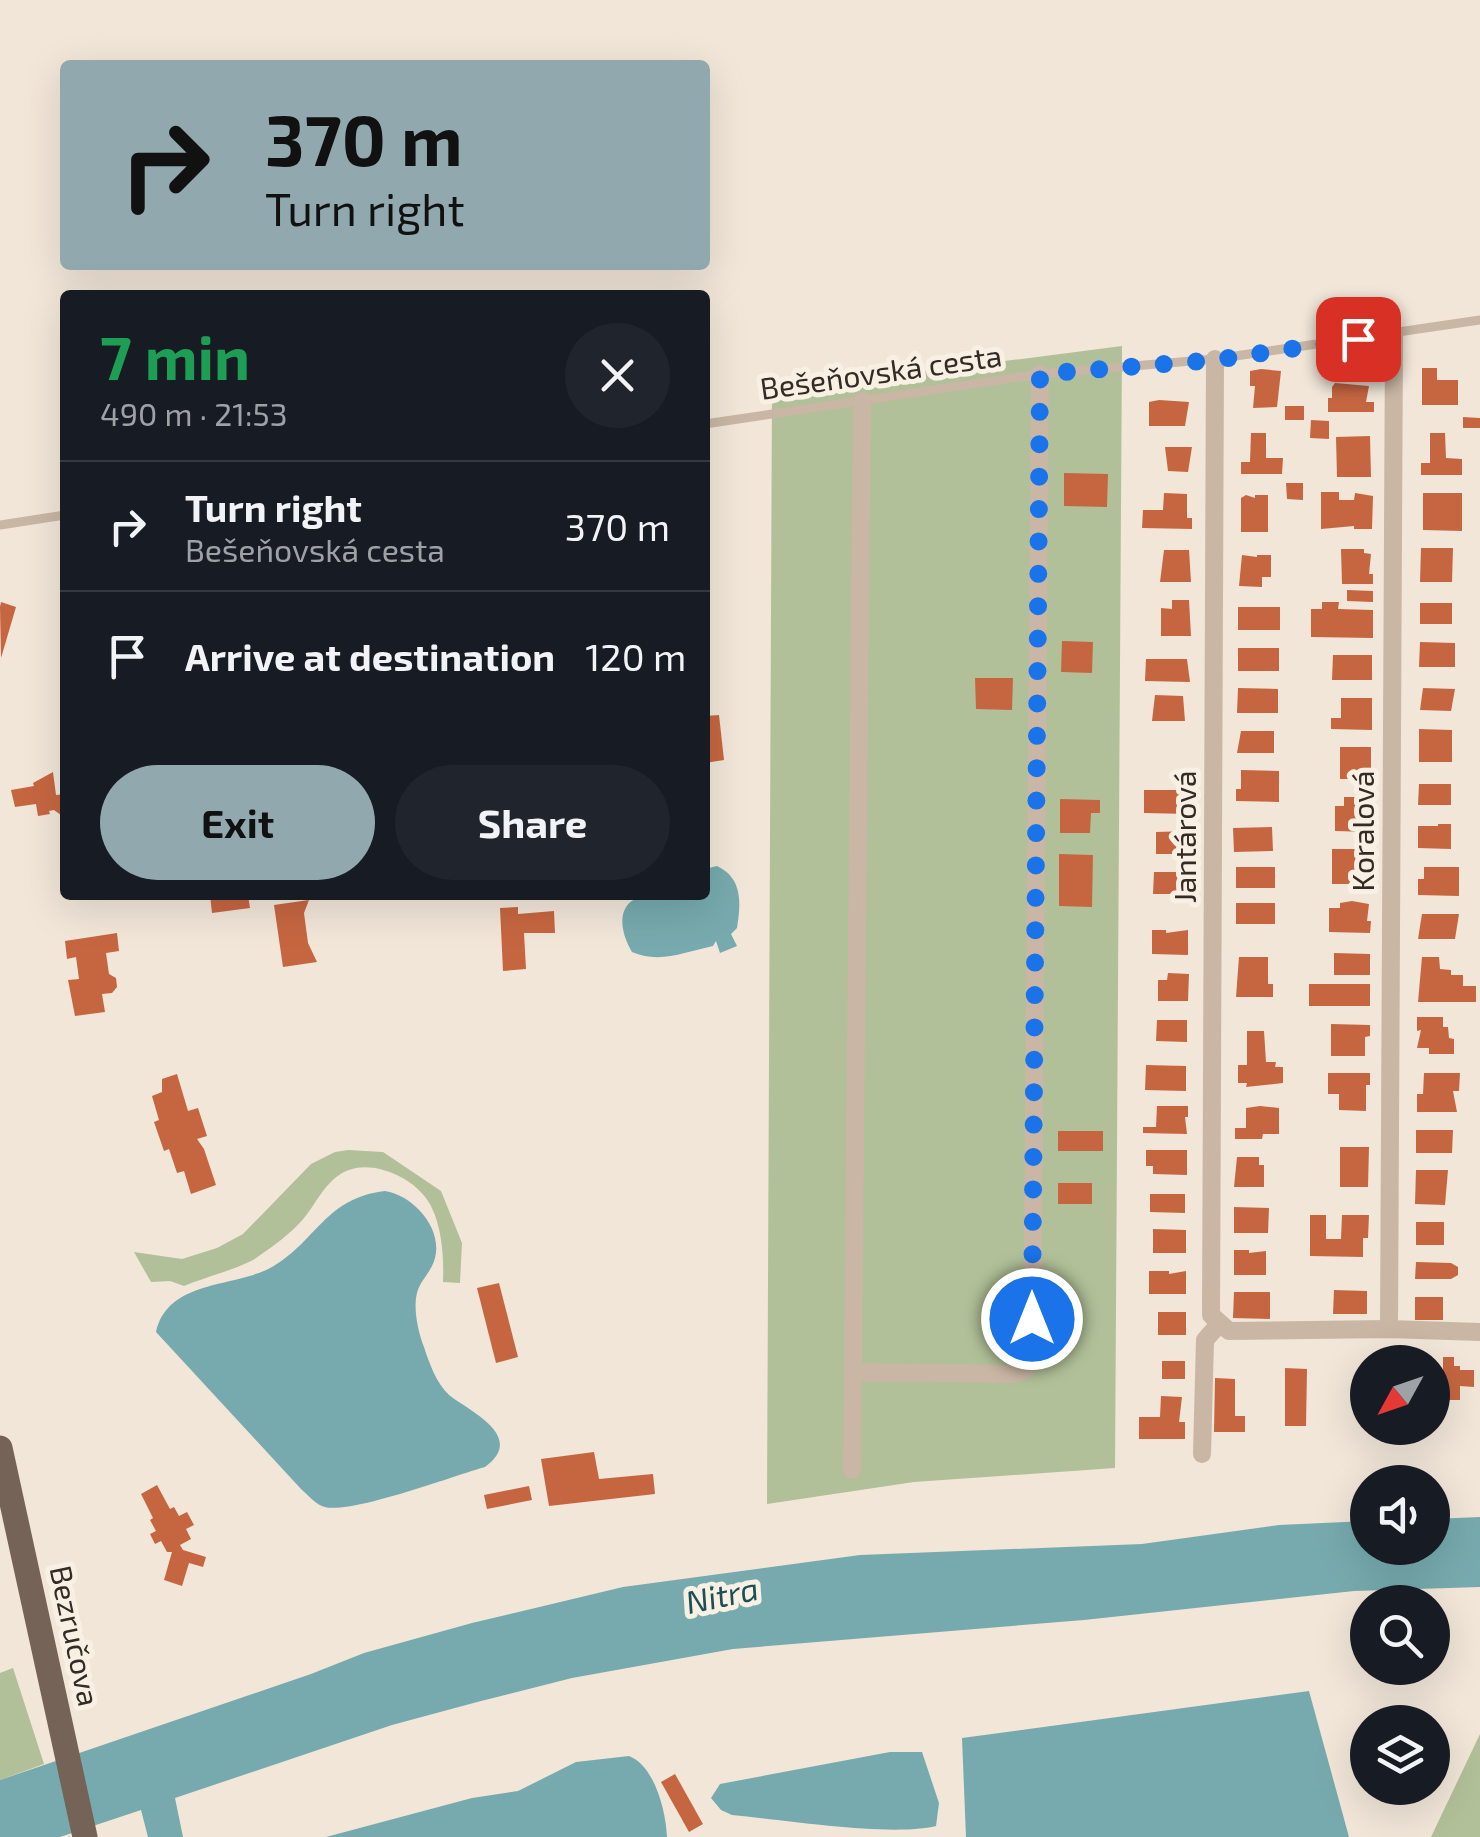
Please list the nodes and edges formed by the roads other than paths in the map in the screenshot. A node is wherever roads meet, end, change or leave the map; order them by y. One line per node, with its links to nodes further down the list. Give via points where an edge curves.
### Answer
1 (1480, 320): 2 (lane, Bešeňovská cesta)
2 (1394, 334): 3 (lane, Bešeňovská cesta); 10 (street, Koralová)
3 (1215, 360): 4 (lane, Bešeňovská cesta); 9 (street, Jantárová)
4 (1040, 374): 5 (lane, Bešeňovská cesta); 12 (street, via 1032,1358 1014,1374)
5 (862, 401): 6 (lane, Bešeňovská cesta); 12 (street)
6 (710, 423)
7 (60, 517): 8 (lane)
8 (0, 525)
9 (1216, 1319): 10 (street, via 1229,1331); 14 (street, Jantárová, via 1205,1340)
10 (1390, 1329): 11 (street)
11 (1480, 1332)
12 (853, 1372): 15 (street)
13 (0, 1448): 16 (main road, Bezručova)
14 (1202, 1454)
15 (852, 1470)
16 (85, 1837)

